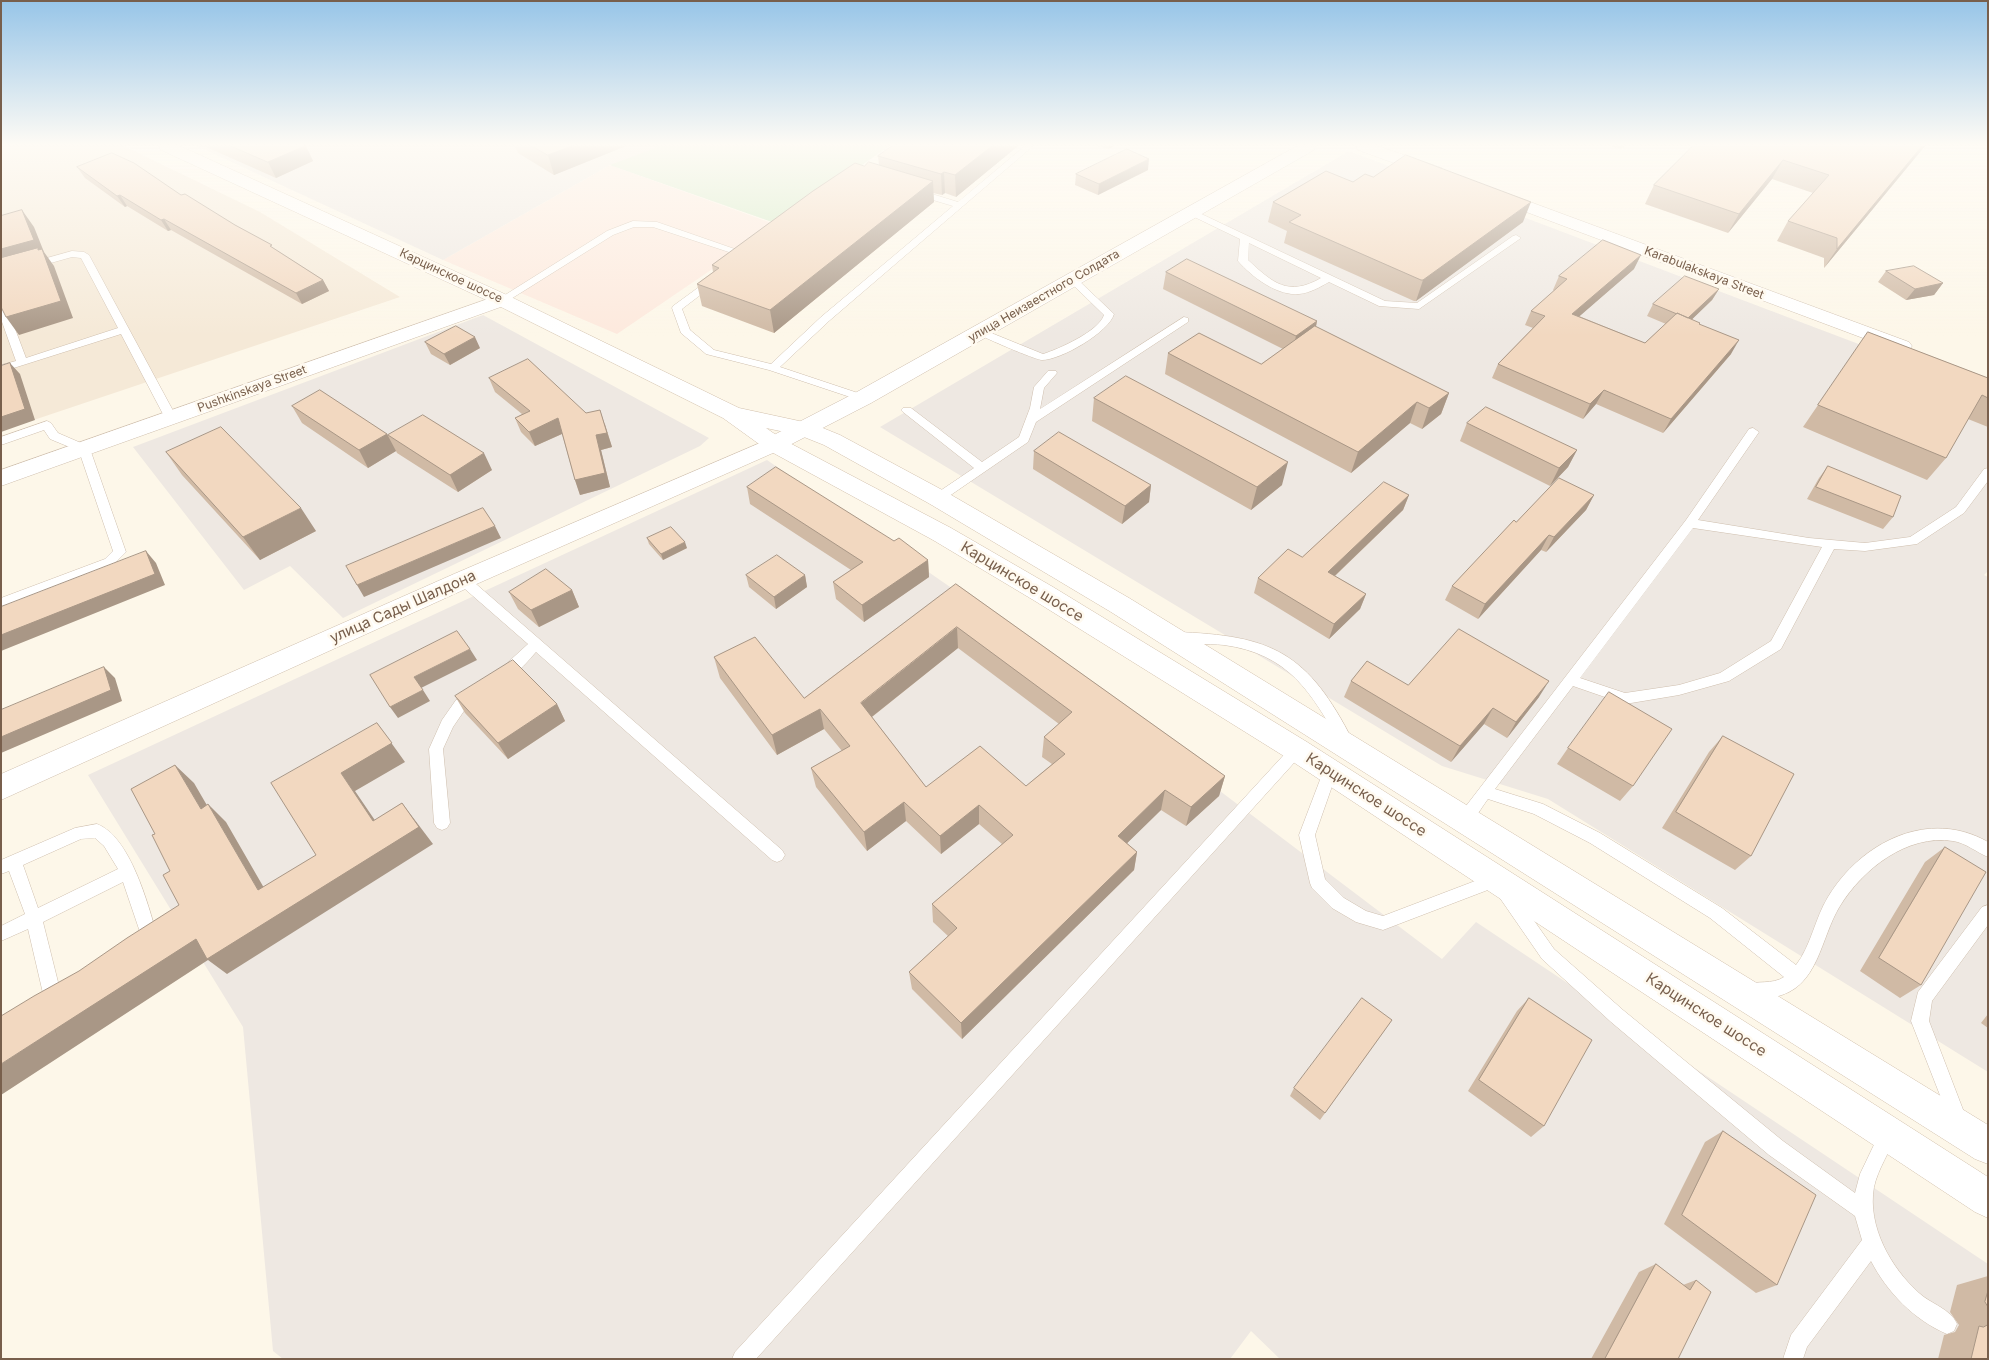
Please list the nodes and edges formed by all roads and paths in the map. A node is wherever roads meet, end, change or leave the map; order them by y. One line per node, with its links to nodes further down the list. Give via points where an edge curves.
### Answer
1 (305, 209): 13 (main road, Карцинское шоссе)
2 (955, 209): 20 (lane)
3 (1195, 209): 5 (main road, улица Неизвестного Солдата)
4 (1536, 209): 18 (main road, Karabulakskaya Street)
5 (1191, 212): 6 (lane); 12 (main road, улица Неизвестного Солдата)
6 (1245, 238): 11 (lane); 11 (lane, via 1243,261 1258,276 1295,291)
7 (1516, 238): 11 (lane, via 1419,306 1383,304)
8 (734, 265): 13 (lane, via 751,253 654,224 633,224 610,233)
9 (1, 274): 16 (lane, via 72,254 84,255)
10 (722, 275): 20 (lane, via 677,308 684,331 710,352)
11 (1328, 278)
12 (1073, 280): 17 (main road, улица Неизвестного Солдата); 17 (lane, via 1109,314 1106,323 1067,349 1042,357)
13 (502, 300): 25 (main road, Карцинское шоссе); 26 (main road, Pushkinskaya Street)
14 (1, 305): 19 (lane)
15 (1184, 320): 27 (lane)
16 (125, 329): 19 (lane); 26 (lane)
17 (980, 332): 23 (main road, улица Неизвестного Солдата)
18 (1923, 354)
19 (22, 362): 21 (lane)
20 (773, 368): 23 (lane)
21 (1, 369)
22 (1052, 373): 27 (lane, via 1039,387)
23 (863, 398): 28 (main road, улица Неизвестного Солдата)
24 (907, 410): 33 (lane)
25 (731, 413): 28 (main road, Карцинское шоссе); 31 (main road, Карцинское шоссе)
26 (171, 418): 32 (main road, Pushkinskaya Street)
27 (1032, 419): 33 (lane, via 1024,439)
28 (805, 428): 31 (main road, улица Сады Шалдона); 36 (main road, Карцинское шоссе)
29 (1753, 432): 37 (lane)
30 (1, 441): 32 (lane, via 47,425 54,436)
31 (774, 444): 39 (main road, улица Сады Шалдона); 45 (main road, Карцинское шоссе, via 942,534)
32 (84, 449): 35 (main road, Pushkinskaya Street); 40 (lane, via 120,552 109,562)
33 (980, 467): 36 (lane)
34 (1988, 472): 38 (lane, via 1960,510 1913,541 1865,547)
35 (1, 478)
36 (938, 498): 41 (main road, Карцинское шоссе)
37 (1690, 523): 38 (lane); 43 (lane)
38 (1830, 544): 43 (lane, via 1776,645 1724,676 1678,690 1625,699)
39 (463, 580): 42 (lane); 47 (main road, улица Сады Шалдона)
40 (1, 603)
41 (1171, 637): 44 (main road, Карцинское шоссе); 44 (lane, via 1243,642 1271,653 1298,671 1317,694)
42 (536, 644): 50 (lane, via 518,664 461,704 447,724 436,749); 52 (lane)
43 (1571, 680): 48 (lane)
44 (1351, 748): 49 (main road, Карцинское шоссе)
45 (1297, 750): 46 (main road, Карцинское шоссе); 72 (lane)
46 (1330, 772): 55 (main road, Карцинское шоссе); 55 (lane, via 1307,835 1318,884 1338,903 1362,917 1383,923)
47 (1, 788)
48 (1484, 792): 49 (lane); 60 (lane, via 1538,809 1596,838 1716,914)
49 (1464, 818): 61 (main road, Карцинское шоссе)
50 (442, 823)
51 (1988, 850): 60 (lane, via 1970,839 1949,834 1920,834 1890,847 1840,894 1826,917 1810,959)
52 (777, 855)
53 (8, 864): 54 (lane, via 80,833 97,831 108,839); 57 (lane)
54 (126, 873): 57 (lane); 59 (lane, via 149,935 144,945)
55 (1496, 880): 66 (main road, Карцинское шоссе); 69 (lane, via 1548,954 1568,972 1776,1148)
56 (1988, 912): 65 (lane, via 1924,998 1920,1021)
57 (34, 918): 58 (lane); 63 (lane)
58 (1, 934)
59 (136, 950)
60 (1796, 976): 61 (lane, via 1789,984 1765,992)
61 (1739, 991): 65 (main road, Карцинское шоссе)
62 (70, 993): 63 (lane)
63 (54, 1002): 64 (lane)
64 (37, 1009)
65 (1962, 1130): 67 (main road, Карцинское шоссе)
66 (1888, 1134): 68 (main road, Карцинское шоссе); 69 (lane, via 1866,1187)
67 (1988, 1146)
68 (1988, 1199)
69 (1864, 1211): 70 (lane)
70 (1872, 1242): 71 (lane, via 1890,1273 1912,1300); 73 (lane, via 1798,1342)
71 (1947, 1324)
72 (742, 1359)
73 (1793, 1359)

